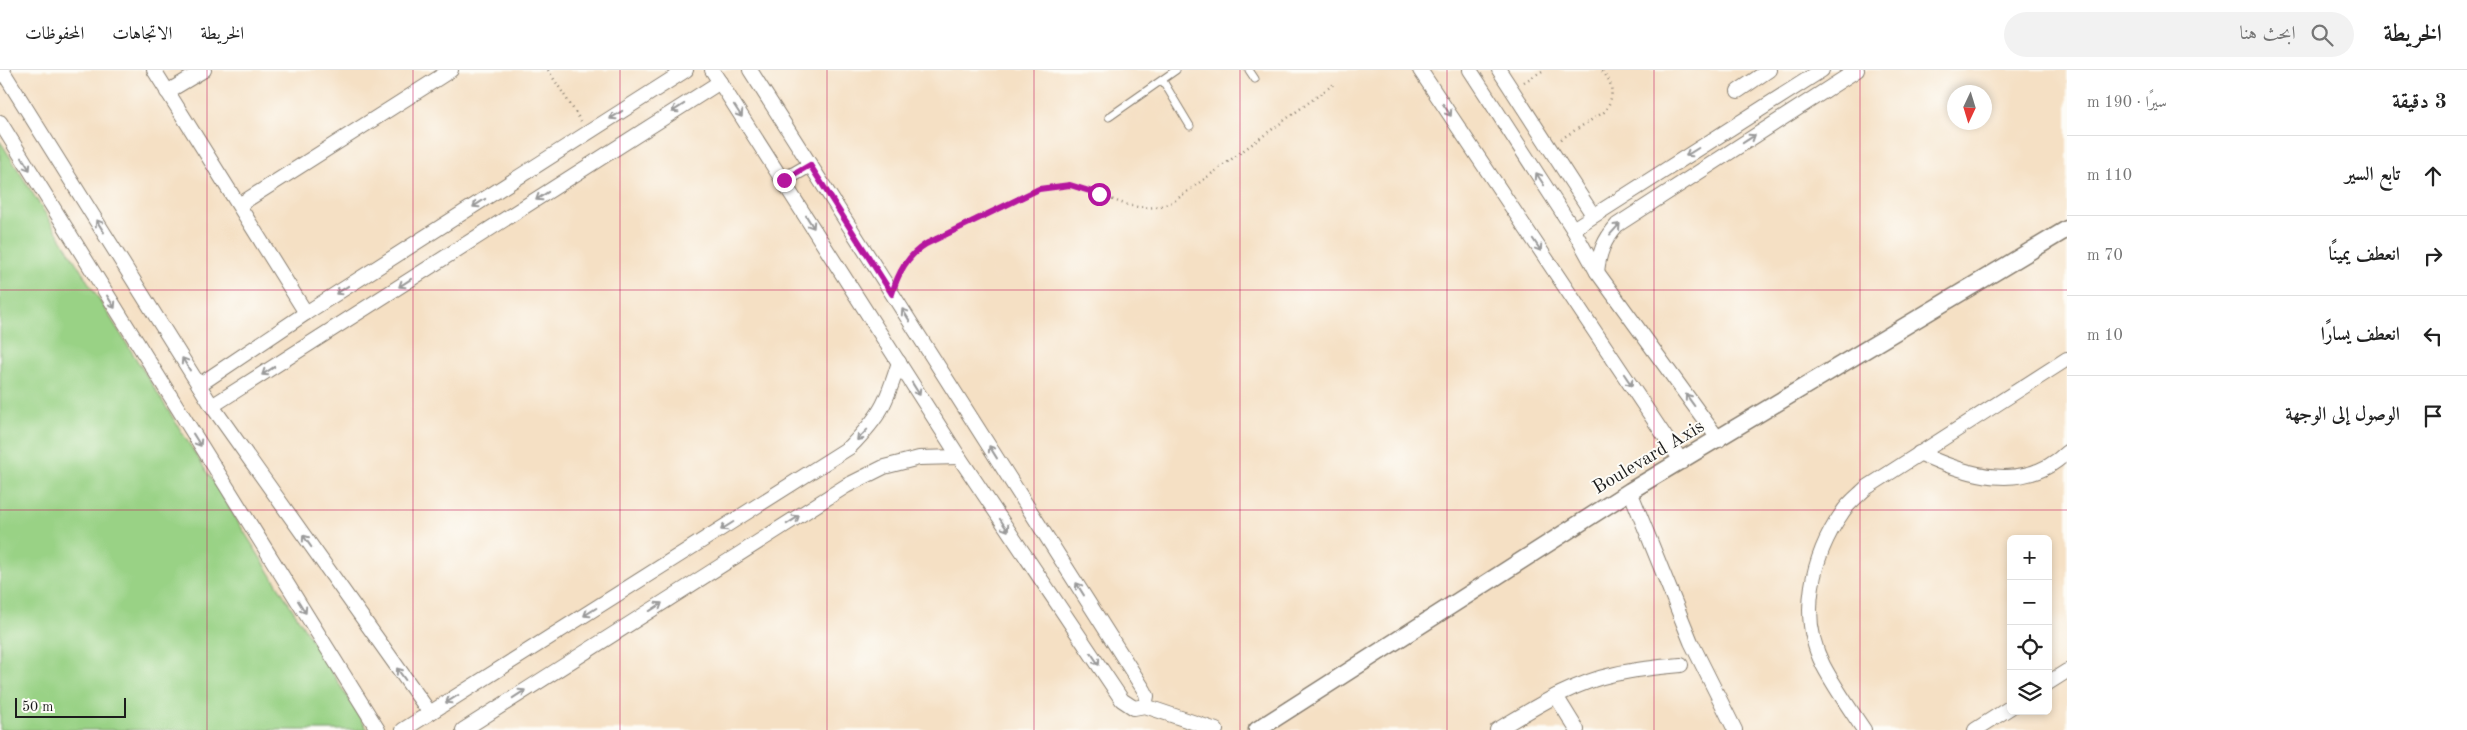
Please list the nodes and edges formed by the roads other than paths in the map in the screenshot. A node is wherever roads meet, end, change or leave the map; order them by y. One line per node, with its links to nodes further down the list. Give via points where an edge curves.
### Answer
1 (2, 70): 34 (street, one-way to 1)
2 (154, 70): 20 (street)
3 (204, 70): 20 (street)
4 (451, 70): 26 (street)
5 (686, 70): 31 (street, one-way to 31)
6 (712, 70): 18 (street)
7 (750, 70): 24 (street)
8 (1176, 70): 17 (lane)
9 (1249, 70): 16 (lane)
10 (1420, 70): 40 (street, one-way to 40)
11 (1470, 70): 29 (street, one-way to 11)
12 (1499, 70): 27 (street)
13 (1770, 70): 19 (street)
14 (1857, 70): 30 (street, one-way to 14, via 1599,255 1617,225)
15 (1818, 71): 27 (street, one-way to 27)
16 (1255, 79)
17 (1163, 81): 21 (lane); 23 (lane)
18 (720, 82): 25 (street, one-way to 25); 35 (street, one-way to 35)
19 (1738, 91)
20 (167, 92): 26 (street)
21 (1109, 117)
22 (0, 122): 49 (street, one-way to 49)
23 (1190, 126)
24 (810, 165): 25 (street); 46 (street, one-way to 24, via 1147,696 1144,690)
25 (784, 180): 33 (street, one-way to 33)
26 (238, 205): 31 (street)
27 (1593, 215): 29 (street)
28 (2067, 229): 36 (street, Boulevard Axis)
29 (1573, 230): 30 (street)
30 (1597, 272): 36 (street, one-way to 30)
31 (306, 313): 34 (street)
32 (2067, 359): 38 (street)
33 (899, 362): 39 (street, one-way to 39); 48 (street, one-way to 48, via 888,399 874,422 850,447)
34 (199, 385): 35 (street)
35 (212, 406): 48 (street, one-way to 35)
36 (1719, 440): 40 (street, Boulevard Axis)
37 (2067, 452): 38 (street, via 2042,469 2020,476 1997,478 1948,466)
38 (1919, 453): 57 (street, via 1866,488 1843,511 1826,538 1814,568 1813,632 1822,663)
39 (959, 457): 46 (street, one-way to 46, via 1122,700 1134,708); 51 (street, one-way to 39, via 846,486 884,467 919,458)
40 (1682, 462): 41 (street, Boulevard Axis)
41 (1630, 491): 53 (street, Boulevard Axis); 56 (street, via 1691,642)
42 (1681, 665): 45 (street, via 1614,674)
43 (2067, 671): 44 (street)
44 (2052, 680)
45 (1556, 696): 54 (street); 55 (street)
46 (1145, 706): 52 (street)
47 (2007, 710): 58 (street)
48 (430, 713): 50 (street)
49 (378, 730)
50 (404, 730)
51 (463, 730)
52 (1216, 730)
53 (1257, 730)
54 (1497, 730)
55 (1577, 730)
56 (1735, 730)
57 (1864, 730)
58 (1975, 730)

